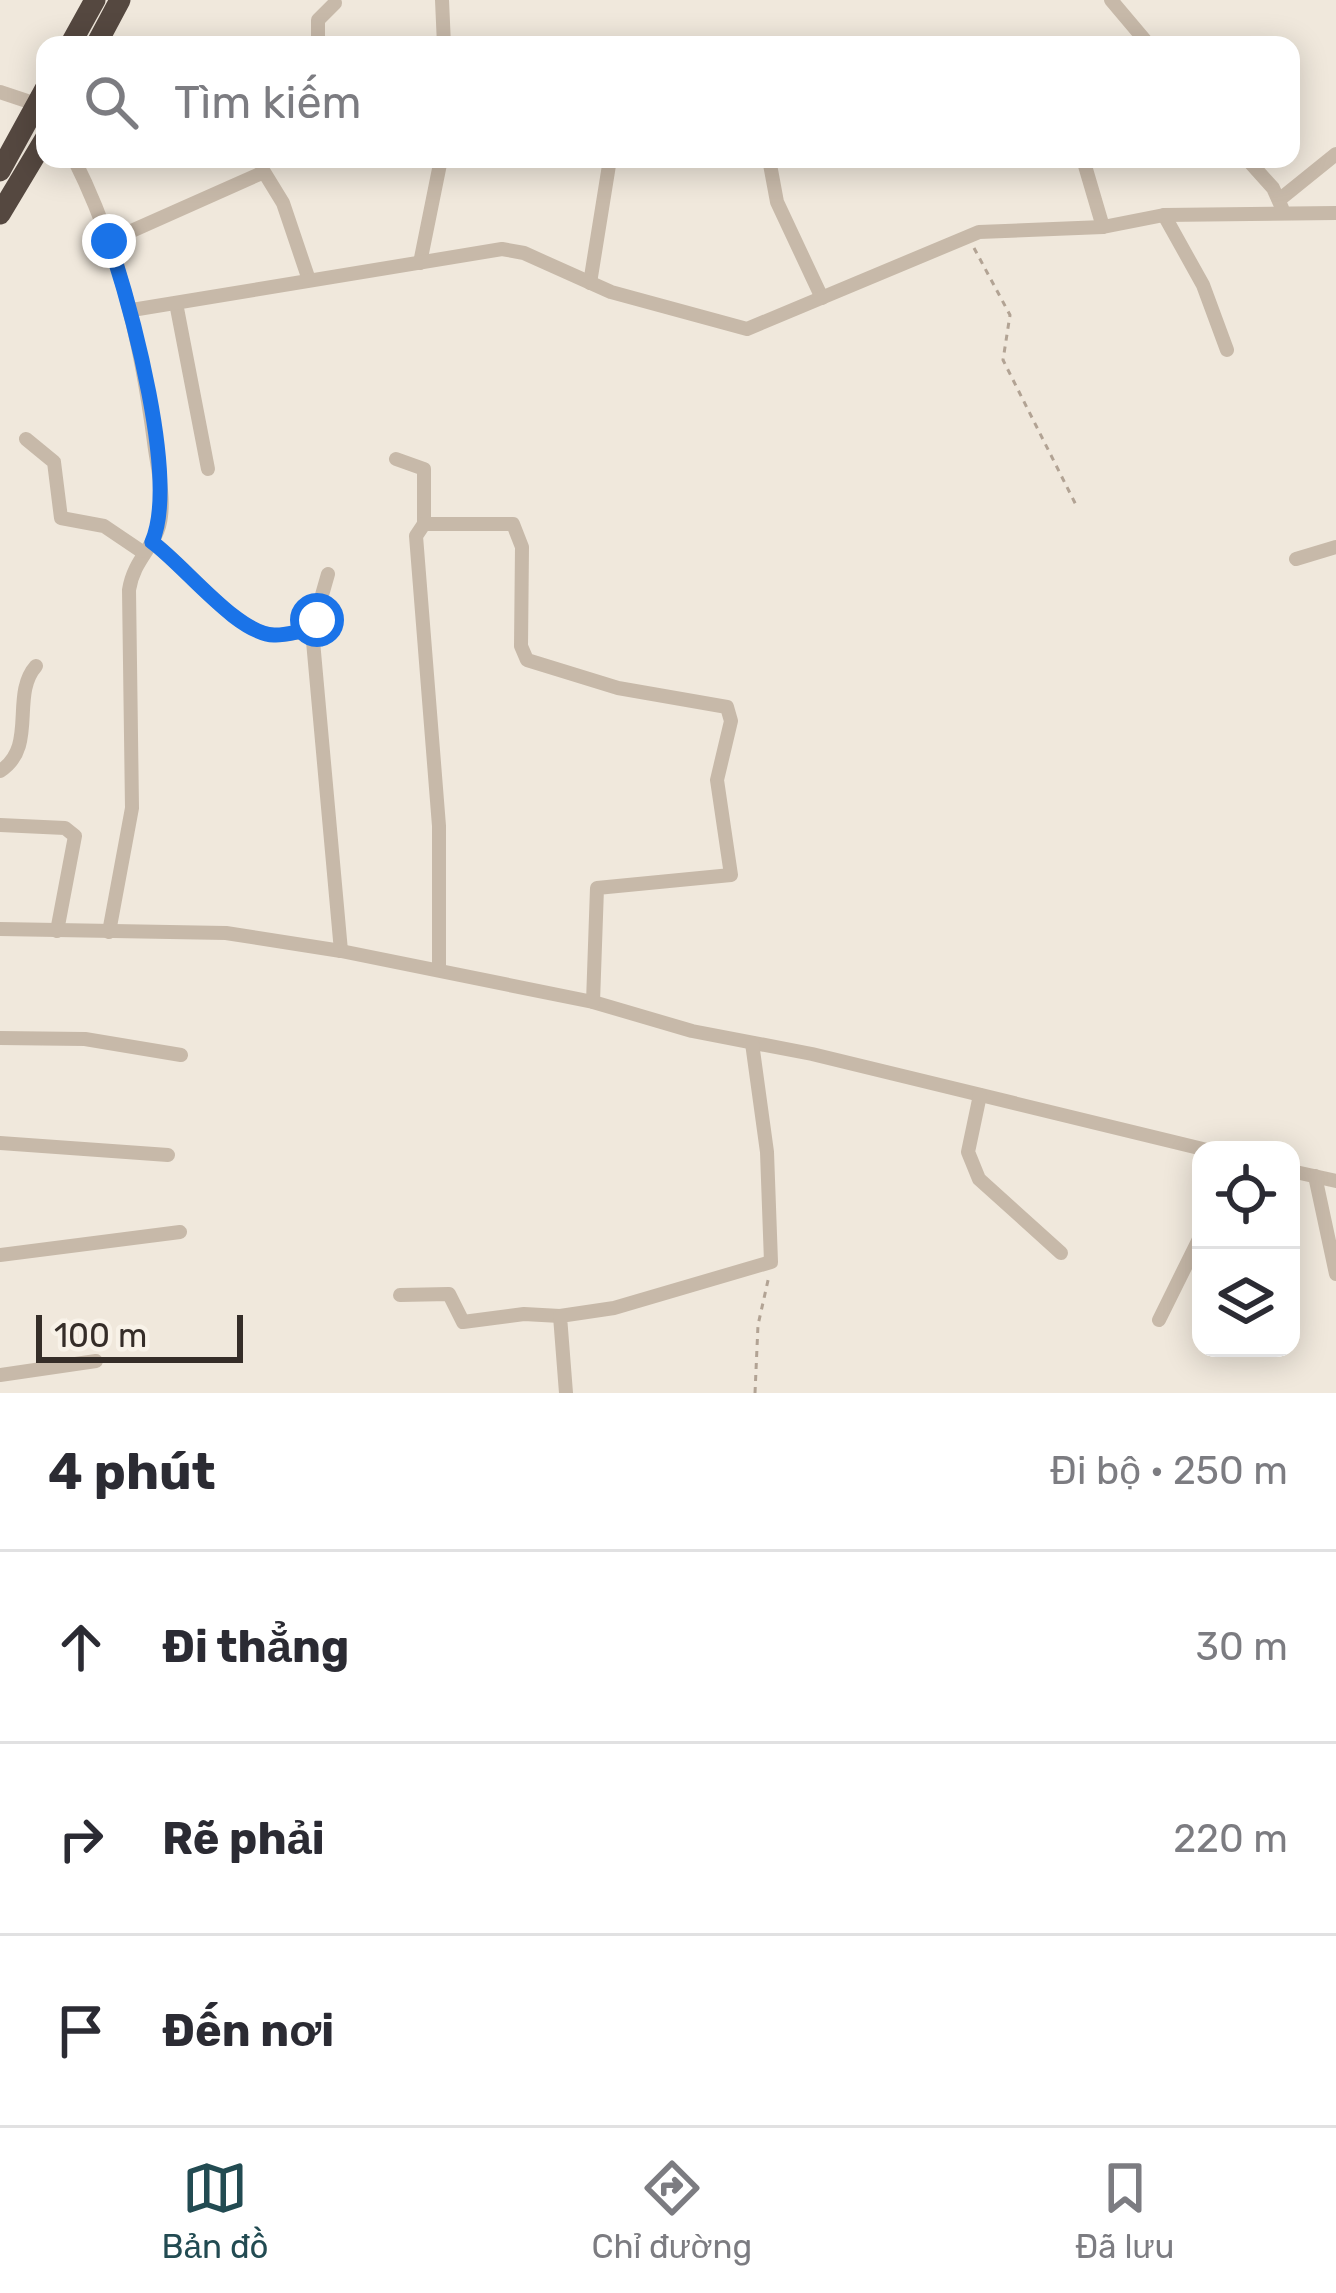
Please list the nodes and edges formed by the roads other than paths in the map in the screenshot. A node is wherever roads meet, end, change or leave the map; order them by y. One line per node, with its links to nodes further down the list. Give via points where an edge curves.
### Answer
1 (95, 0): 6 (highway)
2 (120, 0): 7 (highway)
3 (442, 0): 9 (street)
4 (1112, 0): 10 (street)
5 (335, 3): 8 (street, via 318,20)
6 (75, 36)
7 (101, 36)
8 (317, 36)
9 (444, 36)
10 (1142, 36)
11 (0, 92): 12 (street)
12 (36, 101)
13 (36, 113): 22 (highway)
14 (36, 154): 25 (highway)
15 (1336, 154): 23 (street)
16 (78, 168): 29 (street)
17 (439, 168): 30 (street)
18 (609, 168): 32 (street)
19 (771, 168): 33 (street, via 777,202)
20 (1086, 168): 28 (street)
21 (1254, 168): 23 (street)
22 (0, 171)
23 (1279, 200): 27 (street)
24 (1336, 213): 27 (street)
25 (0, 214)
26 (1164, 215): 27 (street); 28 (street); 36 (street)
27 (1284, 217)
28 (1103, 227): 33 (street, via 968,236)
29 (109, 241): 31 (street, via 264,172); 35 (street)
30 (420, 262): 31 (street); 32 (street, via 512,250)
31 (309, 280): 34 (street)
32 (590, 283): 33 (street, via 746,329)
33 (822, 298)
34 (176, 303): 35 (street); 39 (street)
35 (132, 310): 41 (street, via 161,507)
36 (1227, 350)
37 (26, 439): 41 (street, via 53,462 61,518 104,526)
38 (396, 459): 40 (street, via 424,469)
39 (208, 469)
40 (424, 524): 53 (street, via 416,543 439,826); 54 (street, via 517,526 527,660 730,712 717,780 734,869 726,877 597,888)
41 (147, 547): 45 (street, via 187,568 232,617 267,633); 51 (street, via 129,590 132,808)
42 (1336, 547): 43 (street)
43 (1296, 559)
44 (328, 574): 45 (street)
45 (312, 630): 52 (street)
46 (36, 666): 47 (street, via 25,680 23,734)
47 (0, 771)
48 (0, 825): 50 (street, via 65,828 75,836)
49 (0, 928): 50 (street)
50 (57, 931): 51 (street)
51 (109, 932): 52 (street, via 226,934)
52 (341, 951): 53 (street)
53 (439, 970): 54 (street)
54 (593, 1002): 56 (street)
55 (0, 1038): 57 (street, via 85,1039)
56 (752, 1043): 58 (street); 71 (street, via 771,1262)
57 (181, 1054)
58 (980, 1095): 60 (street); 67 (street, via 970,1164)
59 (0, 1143): 61 (street)
60 (1192, 1146)
61 (168, 1155)
62 (1300, 1173): 63 (street)
63 (1315, 1176): 64 (street); 69 (street)
64 (1336, 1181)
65 (180, 1232): 68 (street)
66 (1194, 1249): 72 (street)
67 (1061, 1253)
68 (0, 1255)
69 (1336, 1274)
70 (400, 1295): 71 (street, via 449,1294 463,1322)
71 (560, 1316): 75 (street)
72 (1159, 1319)
73 (97, 1361): 74 (street)
74 (0, 1375)
75 (566, 1393)

